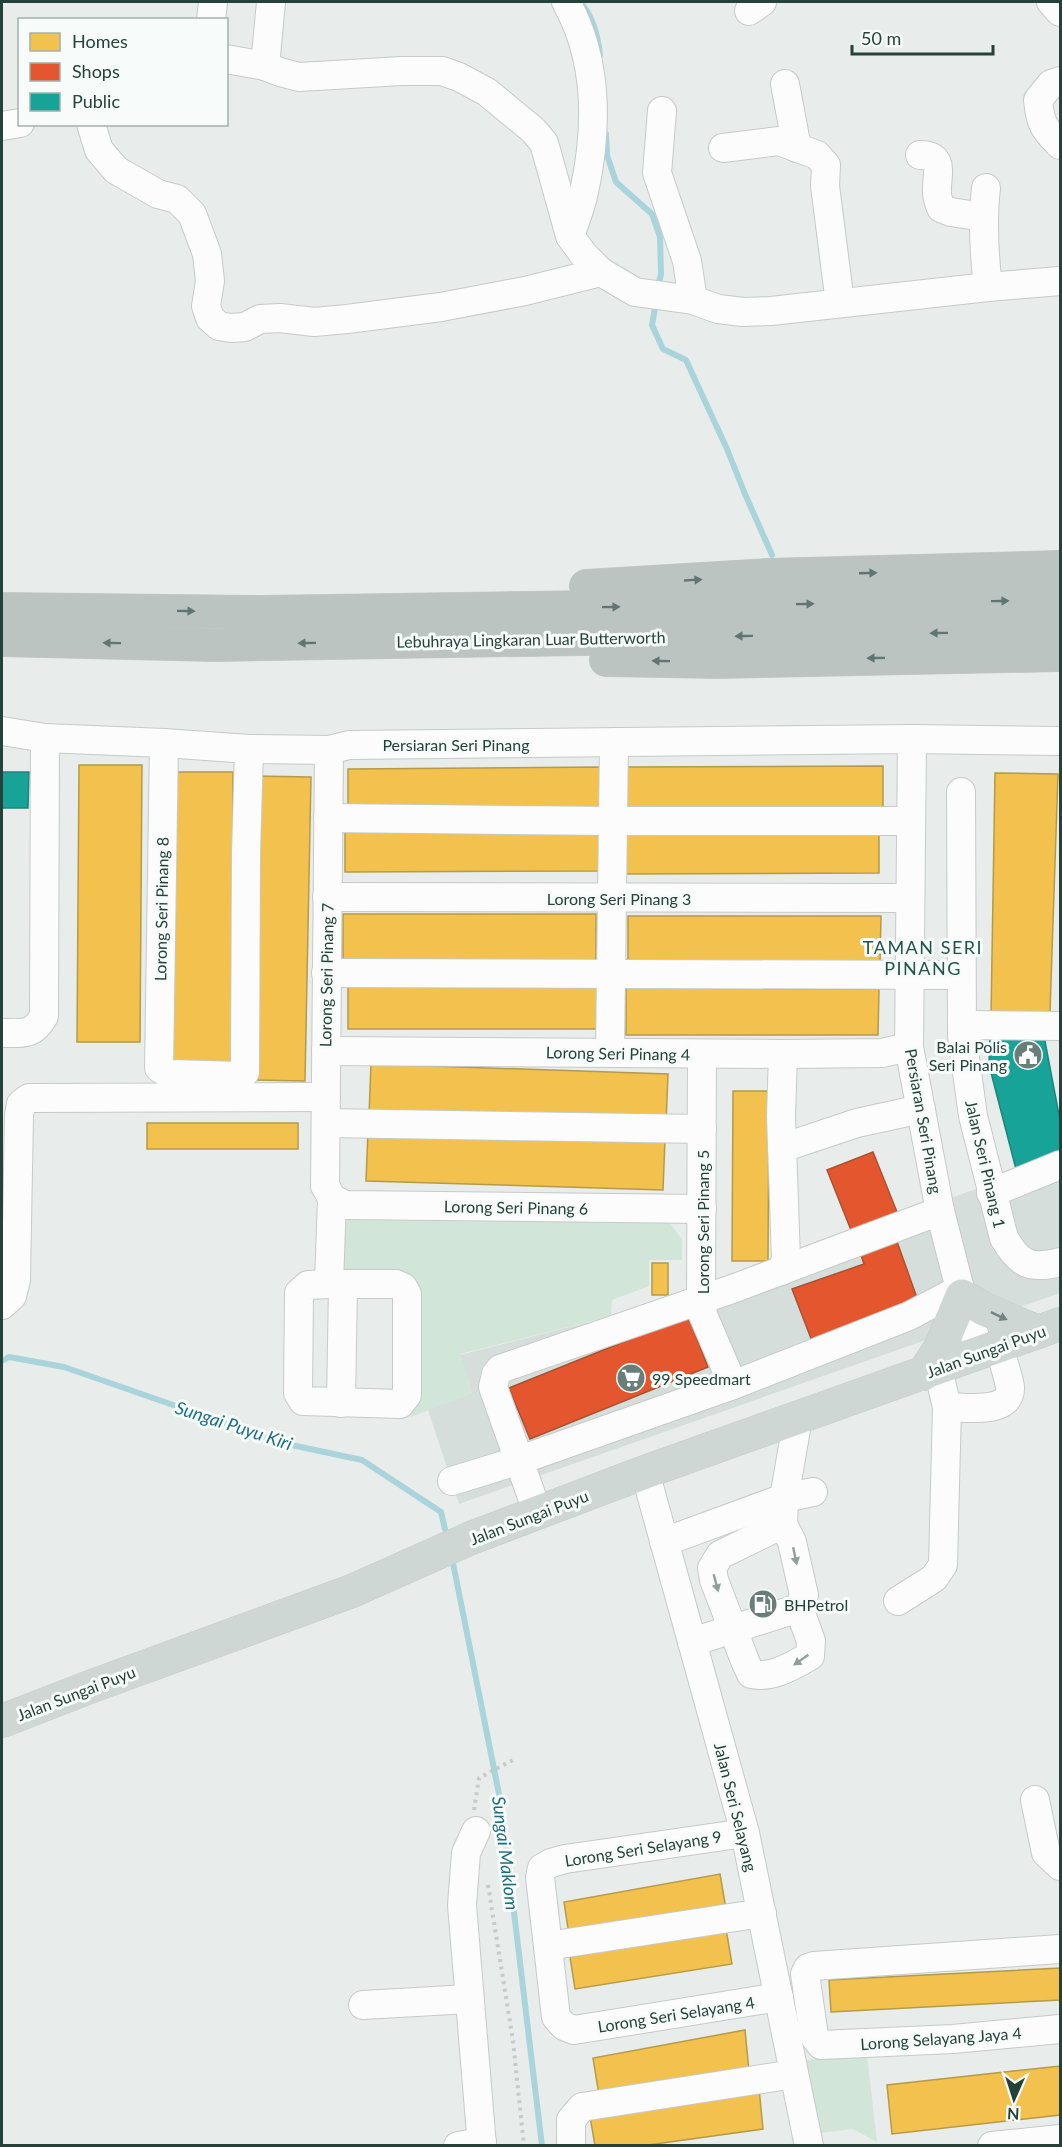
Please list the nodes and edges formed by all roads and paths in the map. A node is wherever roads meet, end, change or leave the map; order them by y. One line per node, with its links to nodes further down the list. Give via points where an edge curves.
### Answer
1 (213, 2): 6 (street)
2 (271, 2): 8 (street)
3 (566, 2): 21 (street, via 577,21 592,78 593,137 584,193)
4 (1051, 2): 5 (street)
5 (1060, 12)
6 (211, 18)
7 (228, 59): 8 (street)
8 (266, 66): 21 (street, via 299,77 442,71 487,92 544,143)
9 (1060, 81): 15 (street, via 1051,84 1038,100 1046,131)
10 (785, 84): 17 (street)
11 (662, 111): 25 (street, via 657,174 687,261)
12 (18, 123): 13 (street)
13 (2, 126)
14 (92, 126): 22 (street, via 99,150 116,170 158,194 177,199 192,214 207,254 210,281 206,306 210,318 219,326 245,327 260,319 280,318 347,320 441,307)
15 (1060, 145)
16 (723, 147): 17 (street, via 779,141)
17 (797, 148): 26 (street, via 817,155 826,165 825,186)
18 (920, 155): 20 (street, via 939,164 937,196 941,208)
19 (986, 188): 20 (street)
20 (983, 217): 24 (street)
21 (570, 236): 22 (street)
22 (601, 272): 25 (street, via 635,292)
23 (1060, 281): 24 (street)
24 (988, 287): 26 (street)
25 (687, 299): 26 (street, via 743,312)
26 (840, 303)
27 (1060, 567): 30 (highway, one-way to 27, via 458,594 768,575)
28 (1060, 600): 30 (highway, Lebuhraya Lingkaran Luar Butterworth, one-way to 28)
29 (2, 609): 30 (highway, Lebuhraya Lingkaran Luar Butterworth, one-way to 30, via 260,612)
30 (364, 626): 31 (highway, Lebuhraya Lingkaran Luar Butterworth, one-way to 30); 32 (highway, Lebuhraya Lingkaran Luar Butterworth, one-way to 32, via 215,645); 33 (highway, one-way to 30, via 719,662 483,658)
31 (1060, 631)
32 (2, 640)
33 (1060, 655)
34 (2, 731): 35 (street, Persiaran Seri Pinang)
35 (45, 738): 39 (street, Persiaran Seri Pinang); 55 (street, via 44,1016 37,1028 24,1034)
36 (912, 739): 37 (street, Persiaran Seri Pinang); 38 (street, Persiaran Seri Pinang); 45 (street, Persiaran Seri Pinang)
37 (1060, 741)
38 (614, 742): 41 (street, Persiaran Seri Pinang, via 349,745); 44 (street)
39 (164, 743): 40 (street, Persiaran Seri Pinang); 40 (street, Lorong Seri Pinang 8, via 159,1068 164,1072 241,1076 245,1072)
40 (249, 749): 41 (street, Persiaran Seri Pinang)
41 (329, 750): 43 (street, Lorong Seri Pinang 7)
42 (962, 792): 52 (street, Jalan Seri Pinang 1)
43 (328, 818): 44 (street); 46 (street, Lorong Seri Pinang 7)
44 (613, 821): 45 (street); 47 (street)
45 (911, 821): 48 (street, Persiaran Seri Pinang)
46 (327, 897): 47 (street, Lorong Seri Pinang 3); 49 (street, Lorong Seri Pinang 7)
47 (612, 898): 48 (street, Lorong Seri Pinang 3); 50 (street)
48 (910, 898): 51 (street, Persiaran Seri Pinang)
49 (326, 973): 50 (street); 57 (street, Lorong Seri Pinang 7)
50 (610, 975): 51 (street); 58 (street)
51 (911, 975): 52 (street); 56 (street, Persiaran Seri Pinang)
52 (961, 975): 53 (street, Jalan Seri Pinang 1)
53 (962, 1025): 54 (street); 67 (street, Jalan Seri Pinang 1, via 973,1116)
54 (1060, 1026)
55 (2, 1033)
56 (909, 1047): 60 (street, Lorong Seri Pinang 4, via 882,1053); 61 (street, Persiaran Seri Pinang)
57 (326, 1051): 58 (street, Lorong Seri Pinang 4); 62 (street, Lorong Seri Pinang 7)
58 (610, 1053): 59 (street, Lorong Seri Pinang 4)
59 (702, 1054): 60 (street, Lorong Seri Pinang 4); 63 (street, Lorong Seri Pinang 5)
60 (783, 1054): 64 (street)
61 (921, 1109): 64 (street, via 858,1123); 70 (street, Persiaran Seri Pinang)
62 (326, 1110): 63 (street); 66 (street, via 29,1098 21,1104); 68 (street, Lorong Seri Pinang 7, via 325,1186)
63 (702, 1129): 69 (street, Lorong Seri Pinang 5)
64 (782, 1148): 72 (street, via 786,1260)
65 (1060, 1165): 67 (street)
66 (10, 1193): 76 (street, via 16,1280 12,1296)
67 (991, 1193): 71 (street, Jalan Seri Pinang 1, via 1004,1238 1013,1253 1023,1263)
68 (332, 1198): 69 (street, Lorong Seri Pinang 6, via 345,1205); 73 (street, Lorong Seri Pinang 7)
69 (702, 1209): 75 (street, Lorong Seri Pinang 5)
70 (940, 1211): 72 (street); 74 (street, Persiaran Seri Pinang)
71 (1049, 1265)
72 (781, 1271): 75 (street)
73 (336, 1284): 81 (street, Lorong Seri Pinang 7); 81 (street, via 308,1286 299,1293 298,1393 303,1401); 81 (street, via 396,1284 407,1294 407,1395 400,1404)
74 (961, 1293): 77 (main road, one-way to 77, via 984,1309); 78 (street, Persiaran Seri Pinang); 79 (main road); 80 (street)
75 (701, 1298): 80 (street, Lorong Seri Pinang 5, via 703,1315); 84 (street, via 500,1370 493,1387)
76 (2, 1305)
77 (1049, 1328): 78 (main road, Jalan Sungai Puyu)
78 (990, 1349): 79 (main road, Jalan Sungai Puyu); 82 (street, Persiaran Seri Pinang, via 1010,1389 1008,1398 996,1407)
79 (930, 1372): 82 (street); 83 (main road, Jalan Sungai Puyu)
80 (733, 1385): 84 (street)
81 (341, 1403)
82 (946, 1407): 91 (street, via 943,1565 934,1578)
83 (798, 1418): 85 (main road, Jalan Sungai Puyu); 88 (street)
84 (520, 1460): 86 (street); 89 (street)
85 (645, 1472): 89 (main road, Jalan Sungai Puyu); 90 (street, Jalan Seri Selayang)
86 (452, 1481)
87 (813, 1492): 88 (street)
88 (784, 1511): 90 (street); 92 (street, one-way to 92, via 804,1595); 93 (street, one-way to 93, via 720,1555 712,1568)
89 (538, 1514): 95 (main road, Jalan Sungai Puyu, via 471,1538 351,1591)
90 (664, 1542): 94 (street, Jalan Seri Selayang)
91 (898, 1601)
92 (800, 1608): 93 (street); 93 (street, one-way to 93, via 811,1641 810,1656 763,1677 752,1674)
93 (732, 1629): 94 (street)
94 (692, 1642): 99 (street, Jalan Seri Selayang)
95 (2, 1721)
96 (513, 1760): 98 (path, via 479,1778 474,1811)
97 (1035, 1800): 100 (street, via 1046,1853)
98 (476, 1831): 106 (street, via 466,1853 462,1905)
99 (745, 1833): 102 (street, Jalan Seri Selayang); 103 (street, Lorong Seri Selayang 9, via 565,1859 542,1868)
100 (1060, 1866)
101 (487, 1878): 112 (path, via 513,2041)
102 (762, 1913): 103 (street); 105 (street, Jalan Seri Selayang)
103 (548, 1946): 105 (street, Lorong Seri Selayang 4, via 556,2017 574,2030)
104 (1060, 1949): 108 (street, Lorong Selayang Jaya 4, via 814,1966 805,1974 814,2036 821,2045)
105 (779, 1997): 109 (street, Jalan Seri Selayang)
106 (469, 1999): 107 (street); 111 (street)
107 (363, 2005)
108 (1060, 2029)
109 (795, 2074): 113 (street, via 582,2107 571,2120); 114 (street, Jalan Seri Selayang)
110 (1060, 2139): 115 (street)
111 (474, 2144)
112 (524, 2145)
113 (571, 2145)
114 (809, 2145)
115 (992, 2145)

